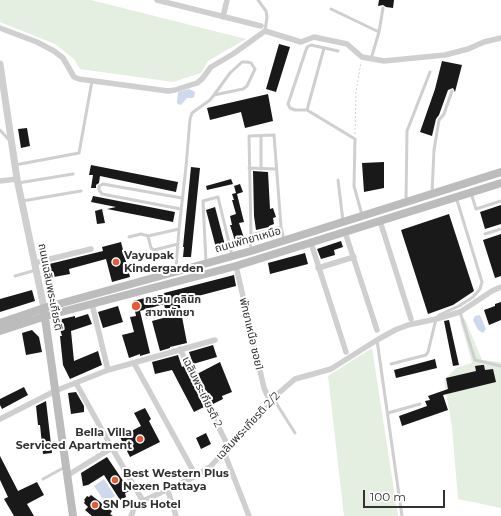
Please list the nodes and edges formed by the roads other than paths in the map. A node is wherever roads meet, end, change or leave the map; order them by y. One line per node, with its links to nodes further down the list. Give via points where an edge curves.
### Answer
1 (157, 0): 6 (street)
2 (228, 0): 6 (street)
3 (258, 0): 8 (lane, via 266,11)
4 (383, 8): 9 (lane)
5 (331, 9): 9 (lane)
6 (223, 17): 8 (street)
7 (0, 28): 18 (street, via 54,51 63,58 74,77)
8 (263, 29): 15 (street, via 301,42 314,37 347,44 362,57); 18 (street, via 233,54 211,67 197,83 175,90)
9 (379, 32): 15 (lane)
10 (501, 33): 12 (street)
11 (501, 38): 12 (street)
12 (492, 40): 15 (street, via 445,56 384,61)
13 (324, 48): 14 (lane); 21 (lane); 21 (lane, via 311,45 307,47 288,104 295,110)
14 (338, 51)
15 (371, 59)
16 (0, 69): 24 (street, ถนนเฉลิมพระเกียรติ)
17 (430, 72): 42 (lane, via 406,131)
18 (92, 81): 25 (lane, via 79,153)
19 (452, 91): 37 (lane, via 444,114 439,120)
20 (214, 94): 20 (lane, via 242,62 251,63 255,69 247,86); 39 (lane, via 210,100 192,112)
21 (307, 110): 44 (lane, via 355,139 354,186)
22 (0, 130): 24 (lane)
23 (261, 136): 26 (lane, via 249,136); 27 (lane); 28 (lane, via 274,135)
24 (11, 142): 25 (street, ถนนเฉลิมพระเกียรติ)
25 (15, 165): 33 (street, ถนนเฉลิมพระเกียรติ)
26 (249, 168): 27 (lane); 52 (lane)
27 (261, 169): 28 (lane)
28 (276, 169): 47 (lane)
29 (501, 172): 37 (main road, ถนนพัทยาเหนือ)
30 (73, 174): 33 (lane)
31 (0, 180): 33 (street)
32 (338, 180): 46 (lane)
33 (18, 181): 40 (street, ถนนเฉลิมพระเกียรติ)
34 (501, 183): 36 (main road, ถนนพัทยาเหนือ)
35 (81, 191): 40 (lane)
36 (471, 192): 38 (main road, ถนนพัทยาเหนือ); 41 (lane, via 476,209)
37 (431, 195): 42 (main road, ถนนพัทยาเหนือ)
38 (456, 197): 45 (main road, ถนนพัทยาเหนือ); 73 (lane, via 482,282 480,289 472,297)
39 (182, 198): 43 (lane); 43 (lane, via 104,184 99,186 100,193 105,195)
40 (22, 201): 63 (street, ถนนเฉลิมพระเกียรติ)
41 (501, 201)
42 (406, 203): 44 (main road, ถนนพัทยาเหนือ)
43 (181, 209): 48 (lane)
44 (363, 216): 46 (main road, ถนนพัทยาเหนือ)
45 (380, 221): 50 (main road, ถนนพัทยาเหนือ); 72 (street)
46 (343, 222): 55 (main road, ถนนพัทยาเหนือ)
47 (281, 227): 52 (lane); 55 (lane)
48 (179, 229): 53 (lane); 57 (lane)
49 (501, 229): 51 (lane)
50 (345, 232): 56 (main road, ถนนพัทยาเหนือ); 61 (street)
51 (484, 234)
52 (251, 235): 59 (lane)
53 (148, 236): 54 (lane, via 141,234); 57 (lane, via 154,250)
54 (129, 238)
55 (284, 241): 59 (main road, ถนนพัทยาเหนือ)
56 (311, 243): 64 (main road, ถนนพัทยาเหนือ); 65 (street)
57 (178, 244): 66 (lane)
58 (91, 249): 63 (street)
59 (251, 251): 60 (main road, ถนนพัทยาเหนือ)
60 (233, 256): 62 (main road, ถนนพัทยาเหนือ); 62 (lane, via 218,197 203,201)
61 (354, 257): 65 (street); 75 (street)
62 (206, 264): 66 (main road, ถนนพัทยาเหนือ)
63 (35, 266): 67 (lane); 70 (street, ถนนเฉลิมพระเกียรติ)
64 (236, 266): 69 (main road, ถนนพัทยาเหนือ); 87 (street, พัทยาเหนือ ซอย1, via 264,388)
65 (318, 268): 80 (street)
66 (178, 271): 70 (main road, ถนนพัทยาเหนือ)
67 (15, 276)
68 (501, 287): 71 (street, เฉลิมพระเกียรติ 2/2)
69 (92, 304): 70 (main road, ถนนพัทยาเหนือ); 84 (street)
70 (45, 312): 74 (main road, ถนนพัทยาเหนือ); 76 (main road, ถนนพัทยาเหนือ); 86 (main road, ถนนเฉลิมพระเกียรติ)
71 (460, 312): 73 (street, เฉลิมพระเกียรติ 2/2); 83 (lane, via 475,360)
72 (411, 319)
73 (436, 319): 78 (street, เฉลิมพระเกียรติ 2/2, via 408,325); 82 (lane, via 426,355)
74 (0, 323)
75 (377, 330)
76 (0, 331)
77 (215, 340): 79 (street, เฉลิมพระเกียรติ 2)
78 (377, 340): 87 (street, เฉลิมพระเกียรติ 2/2, via 331,369 295,379); 89 (lane)
79 (180, 349): 81 (street); 92 (street, เฉลิมพระเกียรติ 2)
80 (346, 352)
81 (134, 363): 84 (street); 96 (street)
82 (391, 364)
83 (501, 366)
84 (108, 370): 85 (street)
85 (76, 383): 86 (street); 93 (street)
86 (55, 391): 90 (street); 95 (main road, ถนนเฉลิมพระเกียรติ)
87 (271, 399): 91 (lane); 92 (street, เฉลิมพระเกียรติ 2/2)
88 (420, 404): 89 (lane)
89 (388, 413): 104 (lane)
90 (0, 419)
91 (295, 433)
92 (228, 446): 94 (street, เฉลิมพระเกียรติ 2/2)
93 (112, 448): 95 (street); 99 (street)
94 (224, 452): 96 (street, เฉลิมพระเกียรติ 2/2, via 211,466); 103 (street)
95 (67, 471): 97 (lane); 100 (main road, ถนนเฉลิมพระเกียรติ)
96 (196, 476): 98 (street, เฉลิมพระเกียรติ 2/2)
97 (43, 479)
98 (167, 488): 99 (street, เฉลิมพระเกียรติ 2/2); 102 (street)
99 (143, 500): 101 (street, เฉลิมพระเกียรติ 2/2, via 135,506)
100 (73, 516)
101 (131, 516)
102 (176, 516)
103 (249, 516)
104 (402, 516)

